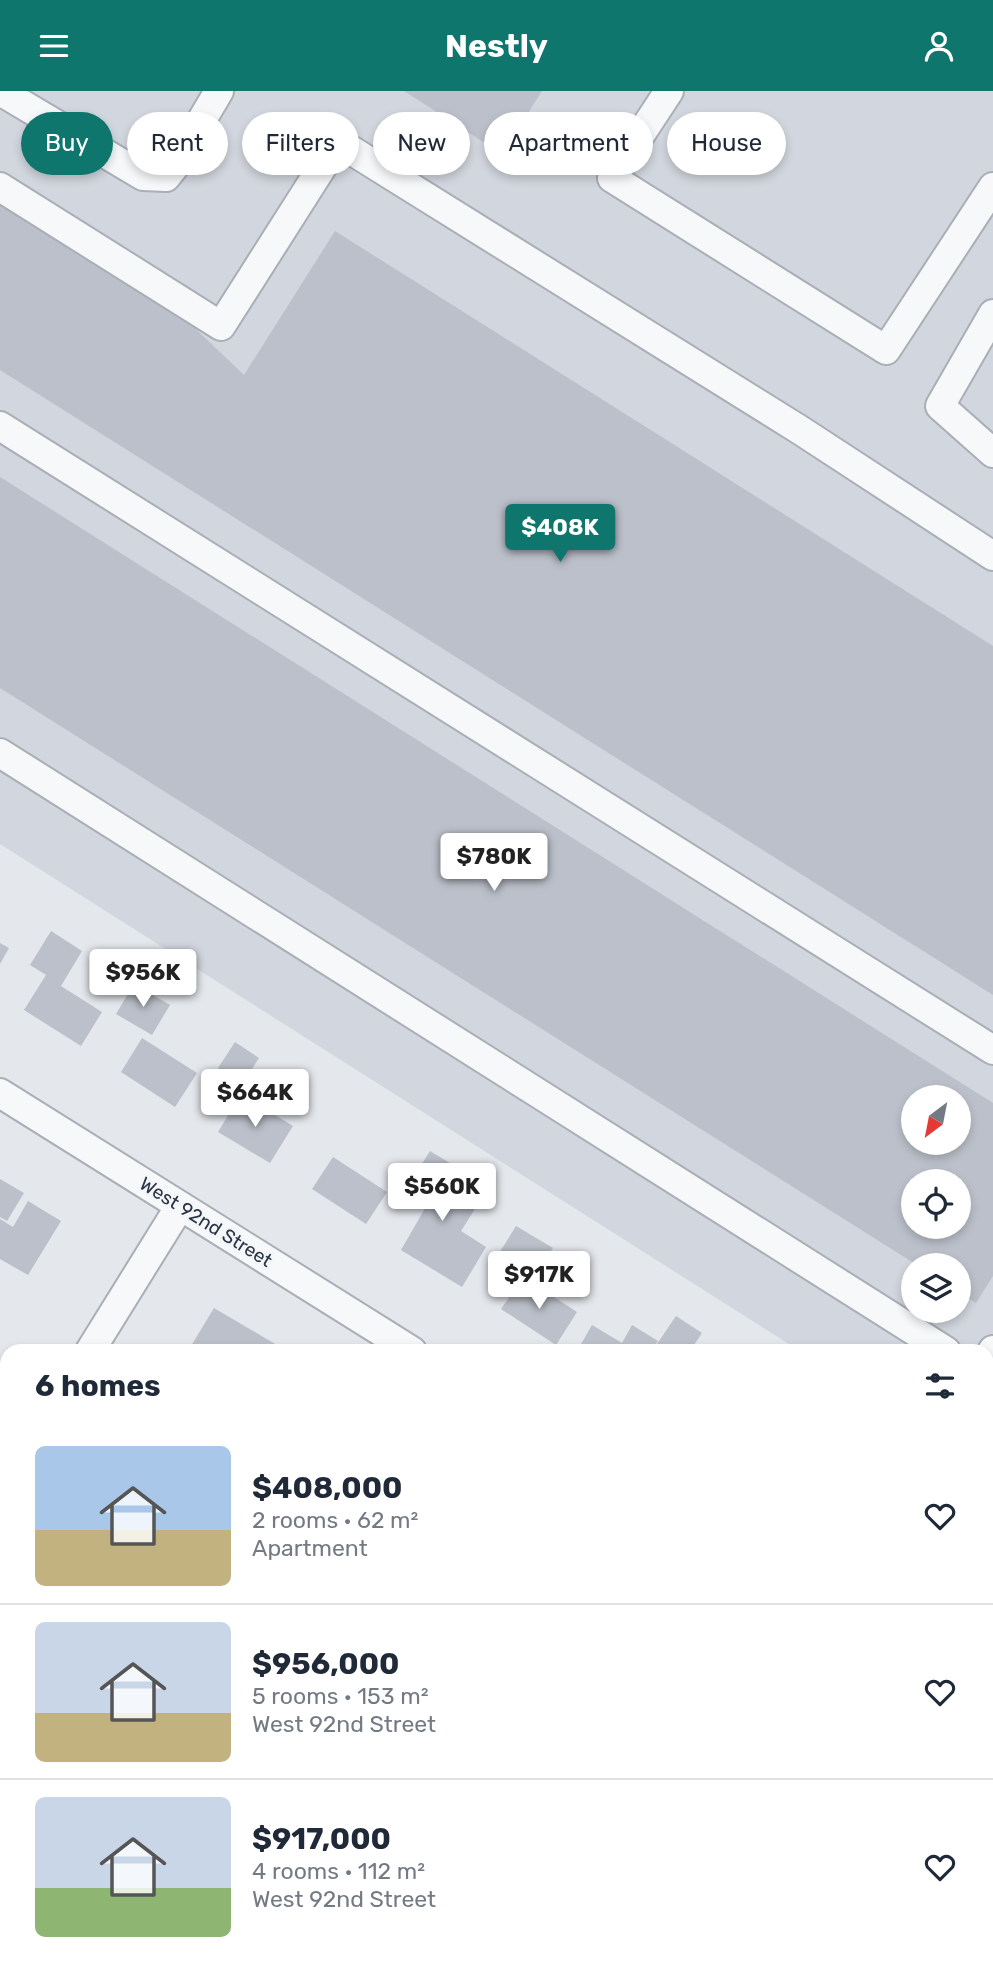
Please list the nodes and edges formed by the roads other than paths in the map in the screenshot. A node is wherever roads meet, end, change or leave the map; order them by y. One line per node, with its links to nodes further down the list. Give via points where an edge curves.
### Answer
1 (0, 91): 2 (street, via 121,164 154,178 166,177 174,167)
2 (219, 91)
3 (669, 91): 5 (street, via 612,178 886,350)
4 (0, 187): 9 (street, via 221,326 338,142)
5 (993, 187)
6 (993, 314): 8 (street, via 940,407)
7 (0, 426): 11 (street)
8 (993, 453)
9 (993, 556)
10 (0, 753): 16 (street)
11 (993, 1050)
12 (0, 1093): 13 (street, West 92nd Street)
13 (180, 1206): 14 (street); 15 (street, West 92nd Street)
14 (94, 1344)
15 (401, 1344)
16 (935, 1344)

